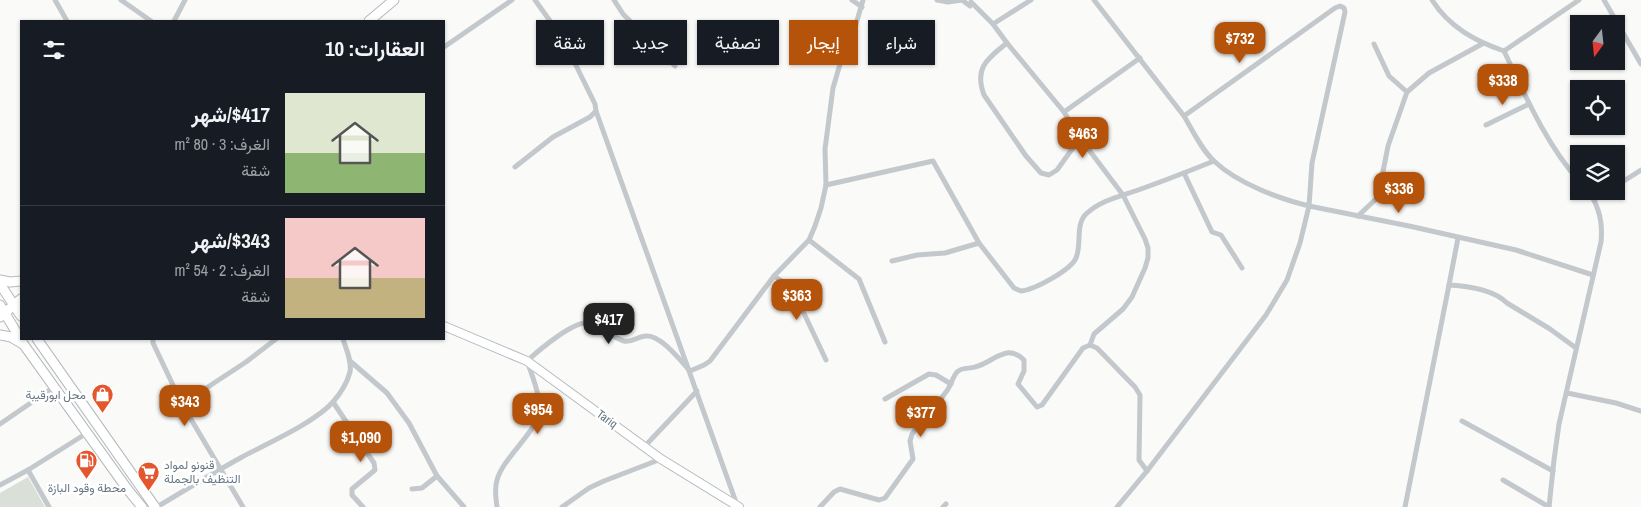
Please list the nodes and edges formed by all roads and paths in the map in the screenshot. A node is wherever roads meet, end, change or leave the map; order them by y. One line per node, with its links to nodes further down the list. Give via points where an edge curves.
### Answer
1 (55, 0): 18 (street)
2 (121, 0): 19 (street)
3 (186, 0): 20 (street)
4 (394, 0): 21 (main road)
5 (512, 0): 26 (street)
6 (535, 0): 33 (street, via 563,39)
7 (614, 0): 30 (street, via 623,14)
8 (852, 0): 17 (street)
9 (863, 0): 17 (street)
10 (937, 0): 16 (street)
11 (1031, 0): 22 (street)
12 (1094, 0): 28 (street)
13 (1432, 0): 25 (street, via 1452,24)
14 (1579, 0): 27 (street)
15 (1604, 0): 29 (street)
16 (969, 3): 22 (street)
17 (862, 7): 44 (street, via 833,88 825,149)
18 (66, 20)
19 (150, 20)
20 (175, 20)
21 (370, 20)
22 (993, 24): 23 (street)
23 (1007, 43): 34 (street); 37 (street, via 983,66 980,85 1026,156 1041,172 1049,175 1057,170)
24 (1374, 44): 31 (street, via 1389,76)
25 (1482, 44): 27 (street); 31 (street, via 1429,73)
26 (445, 46)
27 (1504, 52): 32 (street)
28 (1140, 58): 34 (street); 35 (street)
29 (1641, 64)
30 (675, 66)
31 (1407, 92): 48 (street, via 1388,146 1378,197)
32 (1529, 104): 36 (street); 40 (street)
33 (596, 110): 39 (street, via 590,118 553,137); 77 (street)
34 (1064, 112): 37 (street)
35 (1184, 116): 38 (street); 47 (street, via 1335,8 1344,8 1312,163)
36 (1486, 125)
37 (1080, 138): 45 (street)
38 (1214, 161): 42 (street); 47 (street, via 1250,184 1289,201)
39 (514, 167)
40 (1570, 169)
41 (1641, 170): 43 (street)
42 (1184, 173): 45 (street); 53 (street, via 1212,232 1220,235)
43 (1625, 180)
44 (826, 185): 50 (street, via 822,208); 51 (street, via 934,161)
45 (1123, 195): 51 (street, via 1086,214 1081,224 1076,258 1069,267 1025,291 1014,288); 72 (street, via 1145,239 1148,258 1132,297 1123,310 1094,334)
46 (1594, 200): 54 (street, via 1599,209 1602,230)
47 (1310, 206): 48 (street); 94 (street, via 1292,268 1266,315)
48 (1358, 216): 49 (street)
49 (1458, 238): 54 (street, via 1516,250); 58 (street)
50 (809, 240): 55 (street); 70 (street, via 859,279)
51 (979, 242): 52 (street, via 945,253)
52 (892, 261)
53 (1242, 268)
54 (1593, 275): 73 (street)
55 (774, 276): 74 (street, via 793,290); 77 (street, via 710,360)
56 (20, 281): 57 (main road)
57 (0, 282): 59 (main road)
58 (1449, 285): 73 (street, via 1501,297); 111 (street)
59 (19, 308): 60 (main road)
60 (3, 313): 61 (main road); 64 (main road)
61 (0, 326)
62 (445, 326): 75 (main road, Tariq)
63 (0, 335): 71 (main road)
64 (20, 339)
65 (21, 340): 71 (main road)
66 (38, 340): 88 (main road)
67 (153, 340): 84 (street)
68 (275, 340): 84 (street)
69 (343, 340): 76 (street)
70 (885, 342)
71 (24, 345): 79 (main road)
72 (1090, 345): 78 (street, via 1081,350 1040,406 1035,405 1019,387 1025,363 1014,353 963,368 956,373); 94 (street, via 1140,395 1139,460)
73 (1576, 348): 81 (street)
74 (826, 360)
75 (527, 361): 77 (street, via 557,337 588,323 627,342 644,336 656,338); 90 (main road, Tariq); 107 (street, via 539,412 497,478)
76 (350, 362): 83 (street, via 346,382); 96 (street, via 387,393 409,423)
77 (690, 371): 80 (street)
78 (951, 384): 82 (street, via 928,374); 109 (street, via 912,434 911,463 885,498 879,500 840,489)
79 (54, 387): 87 (street); 89 (main road)
80 (697, 391): 90 (street); 100 (street)
81 (1566, 393): 85 (street); 95 (street)
82 (885, 399)
83 (333, 402): 92 (street, via 294,429); 105 (street, via 374,463 375,470 352,489 352,495)
84 (182, 404): 92 (street)
85 (1641, 411)
86 (1462, 421): 95 (street)
87 (0, 424)
88 (98, 427): 89 (main road); 103 (main road)
89 (88, 432): 93 (street); 102 (main road)
90 (645, 446): 91 (main road, Tariq)
91 (662, 459): 100 (main road, Tariq); 108 (street, via 604,480)
92 (221, 468): 103 (street); 104 (street)
93 (28, 470): 98 (street); 101 (street)
94 (1147, 471): 110 (street)
95 (1553, 471): 112 (street)
96 (437, 476): 99 (street, via 422,488); 106 (street)
97 (1503, 480): 112 (street)
98 (0, 485)
99 (412, 489)
100 (738, 506)
101 (49, 507)
102 (142, 507)
103 (156, 507)
104 (243, 507)
105 (363, 507)
106 (464, 507)
107 (496, 507)
108 (562, 507)
109 (820, 507)
110 (1117, 507)
111 (1405, 507)
112 (1549, 507)

